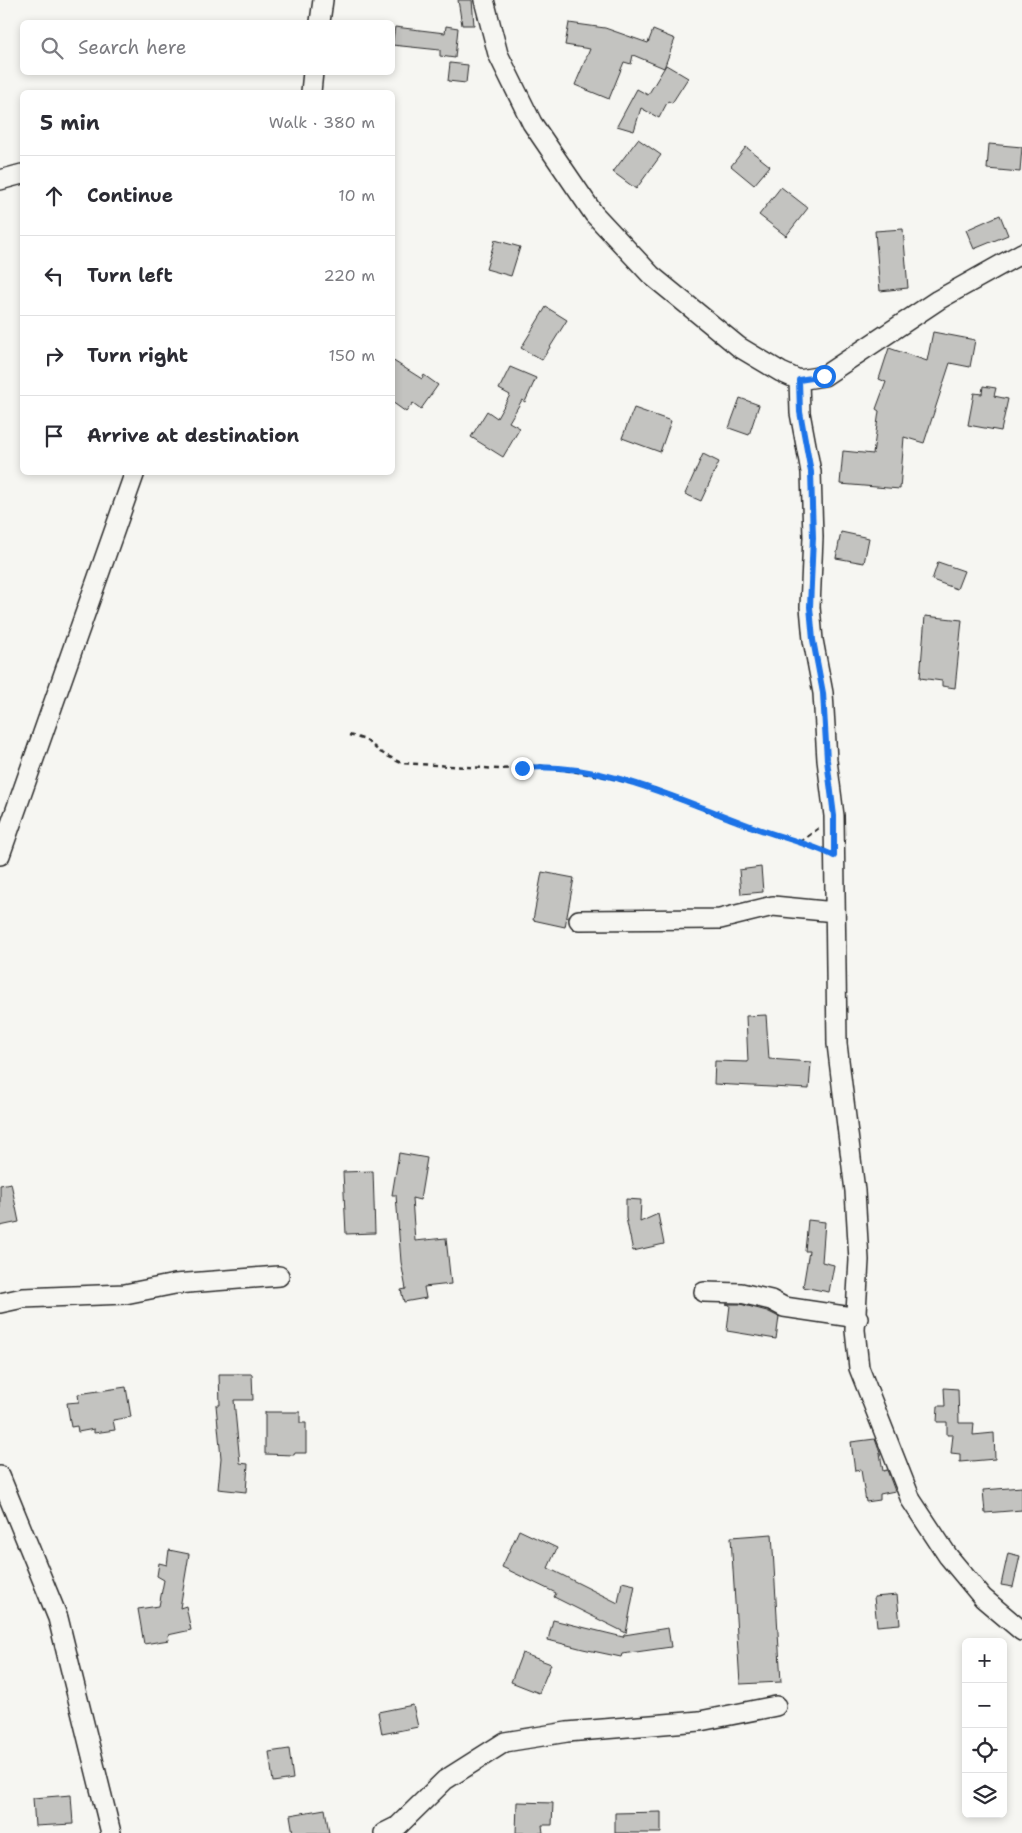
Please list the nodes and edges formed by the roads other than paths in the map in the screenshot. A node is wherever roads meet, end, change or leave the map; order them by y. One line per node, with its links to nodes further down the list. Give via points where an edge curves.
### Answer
1 (323, 0): 3 (street)
2 (484, 0): 9 (street, via 498,54 532,123 594,214 651,275 732,341)
3 (320, 20)
4 (314, 75): 5 (street)
5 (311, 90)
6 (20, 175): 7 (street)
7 (0, 180)
8 (1022, 253): 9 (street, via 938,300 824,376)
9 (799, 380): 12 (street, via 800,412 811,472 810,607 823,693 834,816)
10 (134, 475): 11 (street)
11 (0, 855)
12 (835, 912): 13 (street, via 773,906 720,919); 17 (street, via 837,1044 855,1191 859,1260)
13 (579, 920)
14 (279, 1276): 16 (street, via 175,1284 124,1294 24,1298)
15 (704, 1292): 17 (street, via 741,1293 771,1300 784,1307)
16 (0, 1303)
17 (857, 1318): 19 (street, via 859,1368 911,1500 948,1556 983,1598)
18 (0, 1476): 21 (street, via 58,1618)
19 (1022, 1631)
20 (776, 1706): 22 (street, via 700,1721 567,1732 505,1742 445,1780 398,1826)
21 (111, 1833)
22 (384, 1833)

